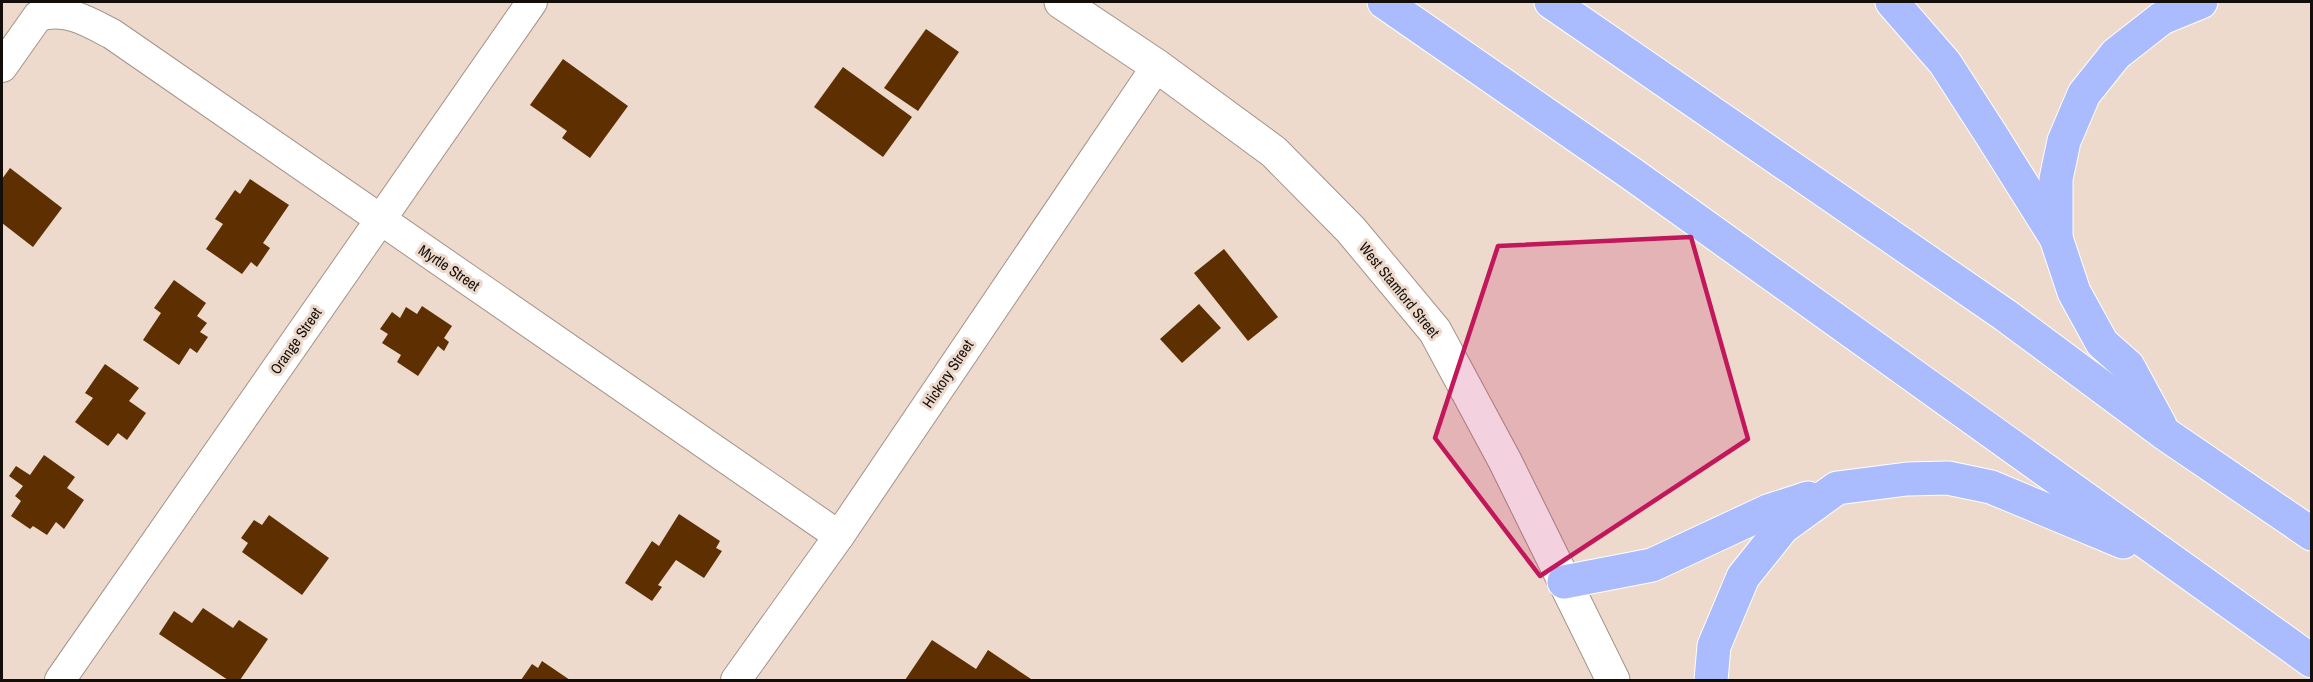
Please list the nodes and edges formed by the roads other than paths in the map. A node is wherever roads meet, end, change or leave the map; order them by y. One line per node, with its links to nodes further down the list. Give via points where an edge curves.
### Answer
1 (532, 2): 9 (street, Orange Street)
2 (1061, 2): 7 (main road, West Stamford Street)
3 (1384, 2): 15 (highway, via 1642,181)
4 (1551, 2): 11 (highway, via 2005,315)
5 (1892, 2): 10 (highway, via 1946,63)
6 (2201, 2): 10 (highway, via 2162,18 2116,54 2084,94 2064,141 2056,179)
7 (1157, 66): 14 (street, Hickory Street); 16 (main road, West Stamford Street, via 1274,152 1351,230 1435,331)
8 (2, 67): 9 (street, Myrtle Street, via 38,16 54,11 82,19 112,34)
9 (380, 221): 14 (street, Myrtle Street); 18 (street, Orange Street)
10 (2056, 237): 11 (highway, via 2074,292 2102,343 2128,366)
11 (2164, 433): 13 (highway)
12 (1837, 488): 15 (highway, via 1948,478 1991,487); 16 (highway, via 1768,511 1652,565); 21 (highway, via 1782,527 1743,577 1714,646)
13 (2312, 534)
14 (838, 536): 19 (street, Hickory Street)
15 (2173, 562): 17 (highway)
16 (1564, 582): 20 (main road, West Stamford Street)
17 (2312, 661)
18 (60, 681)
19 (736, 681)
20 (1614, 681)
21 (1711, 681)

